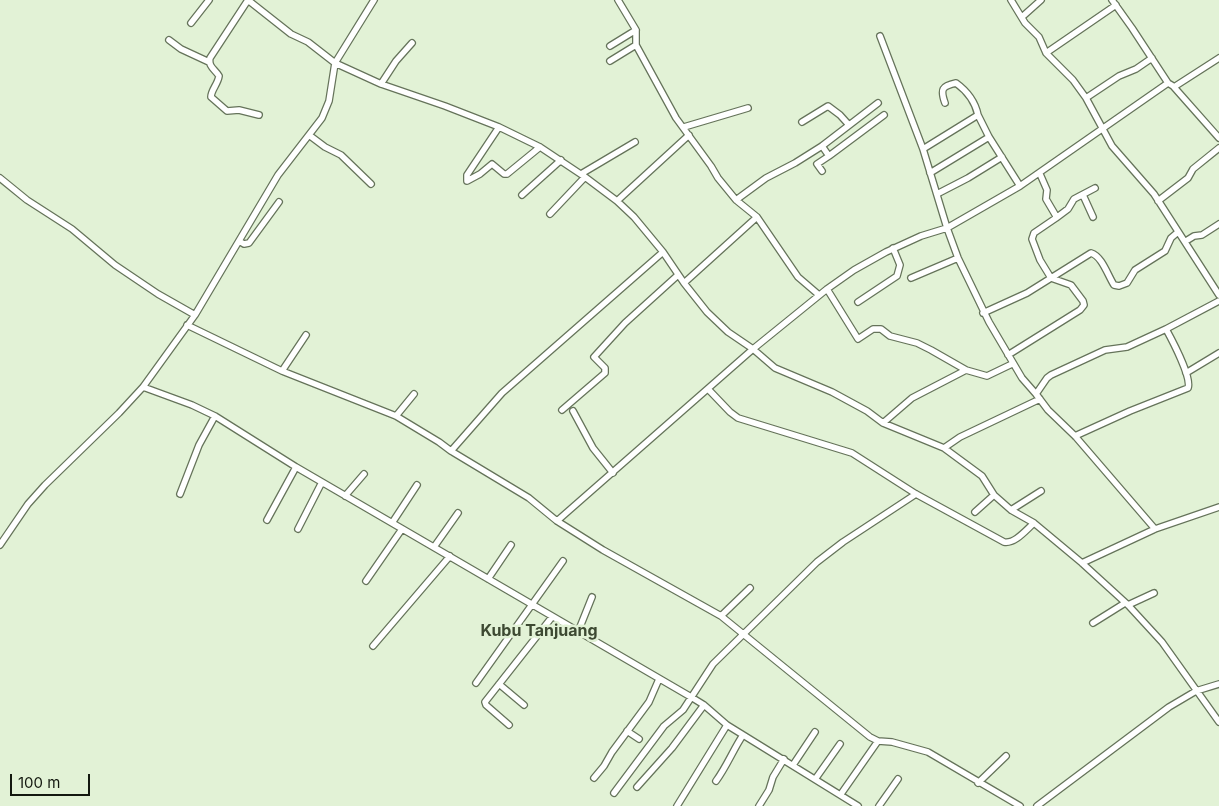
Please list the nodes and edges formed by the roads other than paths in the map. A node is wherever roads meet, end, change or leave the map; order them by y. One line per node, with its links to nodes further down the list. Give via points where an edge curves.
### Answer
1 (208, 0): 11 (street)
2 (248, 0): 9 (street); 22 (street)
3 (260, 0): 9 (street)
4 (374, 0): 23 (street)
5 (618, 0): 12 (street)
6 (1011, 0): 10 (street)
7 (1041, 0): 10 (street)
8 (1114, 3): 18 (street); 19 (street)
9 (255, 6): 23 (street)
10 (1022, 17): 18 (street, via 1039,37)
11 (191, 23)
12 (636, 30): 16 (street); 17 (street)
13 (880, 36): 47 (street)
14 (169, 40): 22 (street)
15 (412, 44): 25 (street, via 396,60)
16 (636, 45): 21 (street); 37 (street)
17 (610, 46)
18 (1046, 53): 27 (street)
19 (1152, 58): 24 (street); 27 (street)
20 (1219, 58): 26 (street)
21 (610, 61)
22 (209, 62): 31 (street, via 219,76 211,97 227,111)
23 (335, 62): 25 (street); 39 (street, via 326,110)
24 (1168, 83): 26 (street); 38 (street)
25 (381, 84): 36 (street)
26 (1174, 88): 42 (street)
27 (1086, 98): 38 (street)
28 (878, 103): 35 (street)
29 (945, 103): 33 (street, via 944,88 956,83 966,91)
30 (748, 108): 37 (street)
31 (259, 115)
32 (884, 115): 48 (street)
33 (978, 115): 41 (street); 47 (street)
34 (802, 122): 35 (street, via 828,106)
35 (849, 125): 44 (street)
36 (499, 127): 45 (street); 45 (street, via 467,175 467,181 492,164 507,174)
37 (684, 127): 40 (street)
38 (1102, 127): 53 (street); 64 (street, via 1112,146)
39 (309, 135): 56 (street, via 341,155); 73 (street, via 278,175)
40 (689, 135): 62 (street); 63 (street)
41 (989, 137): 49 (street); 52 (street)
42 (1219, 138)
43 (635, 142): 54 (street)
44 (822, 146): 48 (street); 62 (street, via 766,178)
45 (540, 148): 50 (street)
46 (1219, 148): 64 (street)
47 (924, 149): 52 (street)
48 (829, 156): 51 (street, via 817,164)
49 (1002, 157): 57 (street); 59 (street)
50 (561, 160): 54 (street); 60 (street)
51 (822, 171)
52 (930, 173): 59 (street)
53 (1040, 174): 57 (street); 69 (street, via 1047,190 1046,200)
54 (583, 175): 63 (street); 66 (street)
55 (0, 178): 88 (street, via 26,200 72,229 115,265)
56 (371, 184)
57 (1020, 186): 71 (street)
58 (1095, 188): 61 (street)
59 (937, 194): 71 (street)
60 (522, 195)
61 (1082, 195): 68 (street); 69 (street)
62 (736, 200): 67 (street)
63 (617, 201): 76 (street)
64 (1158, 201): 72 (street)
65 (279, 202): 73 (street, via 249,243)
66 (550, 214)
67 (757, 217): 81 (street); 83 (street, via 798,277)
68 (1093, 217)
69 (1056, 218): 80 (street, via 1034,233 1032,239)
70 (1219, 224): 74 (street)
71 (947, 228): 75 (street); 77 (street)
72 (1178, 232): 74 (street); 80 (street, via 1170,238 1165,251 1135,270 1127,283 1119,286 1114,285 1093,253)
73 (239, 241): 88 (street)
74 (1186, 241): 84 (street)
75 (893, 248): 82 (street); 86 (street, via 900,266 897,276)
76 (663, 252): 78 (street); 110 (street, via 502,394)
77 (958, 258): 79 (street); 87 (street)
78 (678, 275): 81 (street); 103 (street, via 601,348 594,357 605,368 605,373)
79 (911, 278)
80 (1051, 278): 87 (street, via 1027,293); 94 (street, via 1071,285 1083,301 1083,308)
81 (684, 284): 92 (street, via 728,332)
82 (827, 289): 83 (street); 96 (street, via 858,339 878,328 890,336 917,343)
83 (819, 295): 92 (street)
84 (1219, 295)
85 (1219, 301): 90 (street)
86 (858, 302)
87 (984, 312): 94 (street)
88 (195, 316): 89 (street)
89 (187, 325): 97 (street); 99 (street)
90 (1166, 329): 98 (street); 102 (street, via 1127,347 1105,350 1051,375)
91 (306, 335): 97 (street)
92 (753, 349): 100 (street); 107 (street, via 775,368 832,392)
93 (1219, 353): 98 (street)
94 (1008, 355): 95 (street)
95 (1012, 364): 96 (street, via 987,376); 102 (street)
96 (966, 370): 107 (street, via 912,398)
97 (282, 371): 106 (street)
98 (1186, 373): 108 (street, via 1188,388)
99 (143, 387): 105 (street); 132 (street, via 44,485)
100 (708, 389): 112 (street); 118 (street, via 738,418 852,453)
101 (414, 394): 106 (street)
102 (1038, 396): 108 (street); 109 (street)
103 (562, 410)
104 (573, 411): 112 (street, via 592,448)
105 (215, 416): 111 (street); 117 (street, via 199,445)
106 (396, 416): 110 (street)
107 (883, 423): 109 (street)
108 (1075, 436): 131 (street)
109 (944, 448): 119 (street, via 982,476)
110 (451, 451): 126 (street, via 529,498)
111 (296, 467): 114 (street); 125 (street)
112 (612, 473): 126 (street)
113 (364, 474): 120 (street)
114 (322, 482): 120 (street); 129 (street)
115 (417, 485): 127 (street)
116 (1041, 491): 122 (street)
117 (180, 494)
118 (916, 494): 128 (street, via 1009,543); 149 (street, via 817,562)
119 (994, 495): 122 (street); 123 (street)
120 (345, 496): 127 (street)
121 (1219, 507): 131 (street)
122 (1011, 510): 128 (street)
123 (975, 512)
124 (458, 513): 134 (street)
125 (267, 520)
126 (558, 521): 145 (street)
127 (392, 523): 130 (street)
128 (1034, 523): 137 (street)
129 (298, 528)
130 (402, 529): 134 (street); 139 (street)
131 (1155, 529): 137 (street)
132 (0, 545)
133 (511, 545): 138 (street)
134 (434, 547): 135 (street)
135 (450, 556): 138 (street); 150 (street)
136 (563, 561): 144 (street)
137 (1082, 563): 143 (street)
138 (488, 579): 144 (street)
139 (366, 581)
140 (750, 588): 145 (street)
141 (1154, 593): 143 (street)
142 (592, 597): 148 (street)
143 (1127, 604): 147 (street); 155 (street, via 1162,642)
144 (532, 605): 146 (street); 152 (street)
145 (721, 616): 149 (street)
146 (552, 617): 148 (street); 153 (street)
147 (1093, 623)
148 (578, 632): 151 (street)
149 (745, 634): 156 (street, via 713,664); 166 (street, via 870,737)
150 (374, 646)
151 (659, 679): 156 (street); 162 (street, via 649,702)
152 (476, 683)
153 (500, 684): 157 (street); 160 (street, via 485,702)
154 (1219, 684): 155 (street)
155 (1196, 692): 159 (street); 184 (street, via 1162,712)
156 (691, 697): 158 (street); 177 (street, via 683,710 664,726)
157 (524, 705)
158 (704, 706): 161 (street); 176 (street)
159 (1219, 722)
160 (509, 725)
161 (727, 725): 164 (street); 179 (street)
162 (628, 731): 165 (street); 171 (street)
163 (815, 732): 170 (street)
164 (743, 735): 169 (street); 174 (street)
165 (639, 739)
166 (878, 740): 175 (street, via 928,752); 178 (street)
167 (840, 744): 172 (street)
168 (1006, 756): 175 (street)
169 (784, 759): 170 (street); 180 (street)
170 (793, 765): 172 (street)
171 (594, 778)
172 (816, 778): 178 (street)
173 (898, 779): 182 (street)
174 (716, 781)
175 (978, 783): 183 (street)
176 (637, 787)
177 (614, 793)
178 (841, 794): 181 (street)
179 (677, 806)
180 (759, 806)
181 (858, 806)
182 (879, 806)
183 (1020, 806)
184 (1037, 806)

